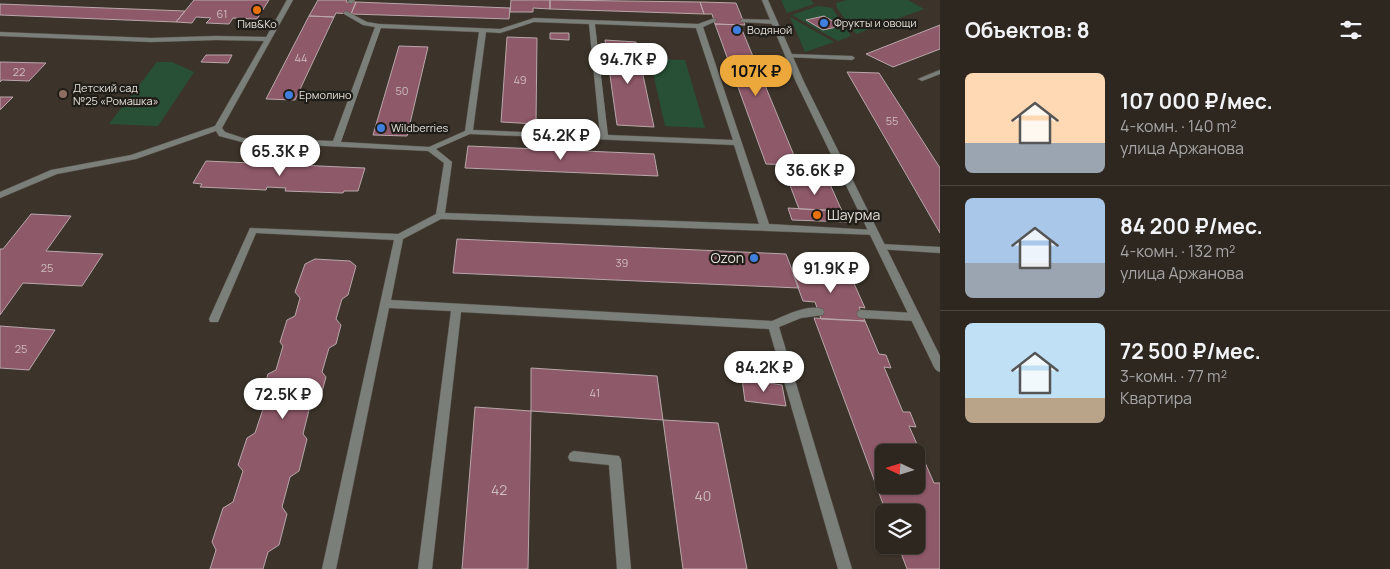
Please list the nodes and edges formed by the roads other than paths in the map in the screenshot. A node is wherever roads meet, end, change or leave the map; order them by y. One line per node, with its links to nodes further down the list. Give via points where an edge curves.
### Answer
1 (290, 0): 12 (street)
2 (765, 0): 7 (street)
3 (346, 14): 8 (street, via 365,24)
4 (714, 20): 9 (street)
5 (743, 21): 7 (street)
6 (592, 22): 9 (street); 10 (street, via 541,17 500,31); 19 (street)
7 (775, 22): 13 (street)
8 (379, 26): 10 (street); 21 (street)
9 (699, 26): 20 (street)
10 (483, 30): 18 (street)
11 (0, 34): 12 (street, via 151,40)
12 (267, 39): 17 (street)
13 (788, 56): 14 (street); 26 (street)
14 (852, 58)
15 (940, 72): 16 (street)
16 (922, 79)
17 (218, 128): 21 (street, via 222,134 242,140); 23 (street, via 133,157 54,172)
18 (469, 132): 19 (street); 22 (street)
19 (604, 137): 20 (street)
20 (737, 142): 25 (street)
21 (336, 144): 22 (street)
22 (430, 149): 24 (street, via 448,162)
23 (0, 195)
24 (440, 216): 25 (street); 27 (street)
25 (765, 227): 26 (street)
26 (874, 233): 28 (street)
27 (399, 237): 30 (street); 35 (street, via 253,230)
28 (881, 247): 29 (street); 34 (street)
29 (940, 250)
30 (386, 304): 31 (street); 39 (street)
31 (456, 309): 36 (street); 40 (street)
32 (819, 312): 36 (street, via 800,314)
33 (862, 314): 34 (street)
34 (916, 317): 37 (street)
35 (214, 319)
36 (773, 325): 42 (street)
37 (940, 367)
38 (574, 457): 41 (street, via 616,460)
39 (329, 569)
40 (425, 569)
41 (624, 569)
42 (845, 569)

